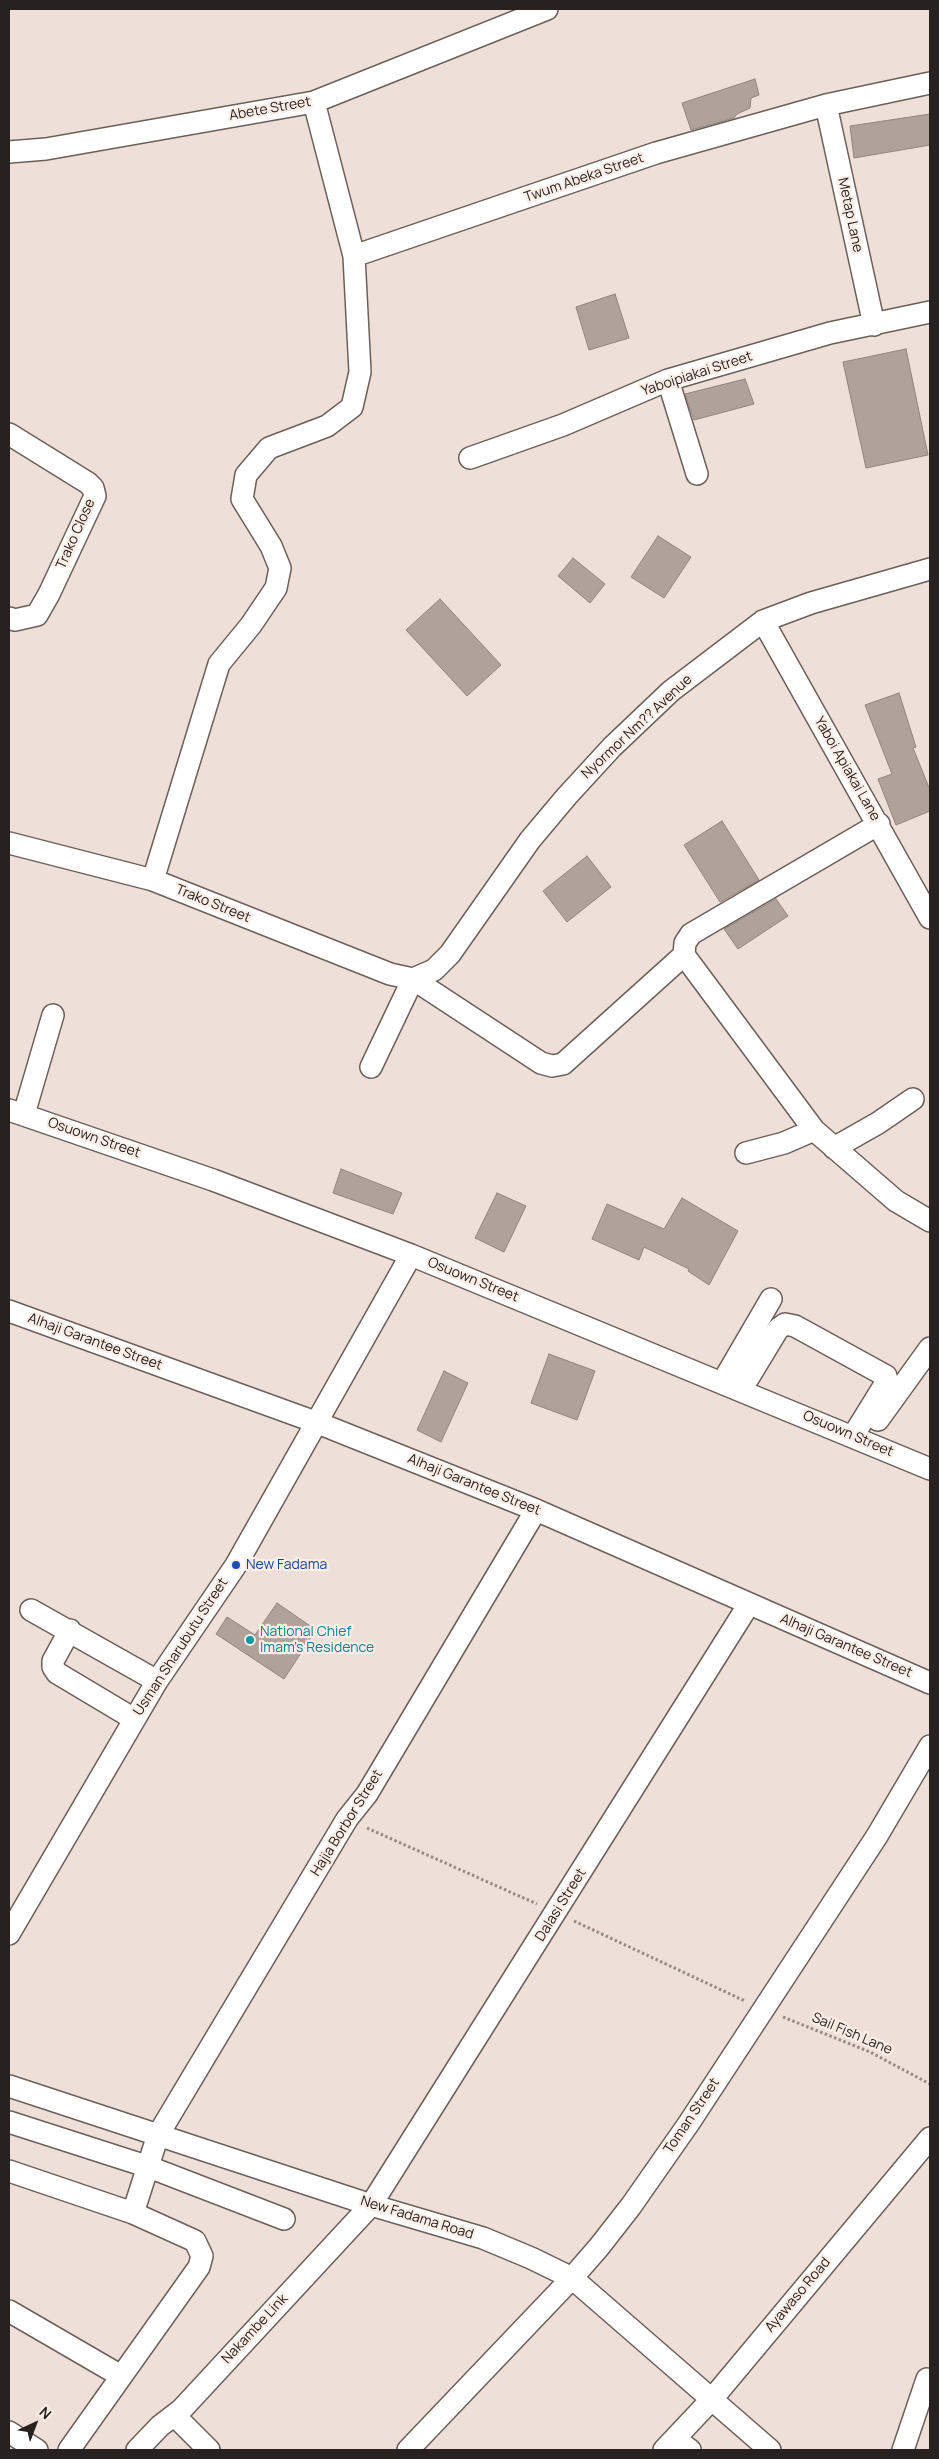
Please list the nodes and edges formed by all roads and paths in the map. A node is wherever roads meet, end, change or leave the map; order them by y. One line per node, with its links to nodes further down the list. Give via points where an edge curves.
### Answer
1 (547, 9): 3 (street, Abete Street)
2 (930, 83): 4 (street, Twum Abeka Street)
3 (314, 102): 5 (street, Abete Street, via 46,149); 6 (street)
4 (826, 105): 6 (street, Twum Abeka Street, via 656,153); 8 (street, Metap Lane)
5 (9, 152)
6 (354, 256): 18 (street, via 360,372 352,407 327,426 269,448 246,475 242,499 271,546 280,568 276,588 219,664)
7 (930, 312): 8 (street, Yaboipiakai Street)
8 (874, 326): 9 (street, Yaboipiakai Street, via 830,334)
9 (668, 380): 11 (street, Yaboipiakai Street, via 563,425); 12 (street)
10 (9, 434): 14 (street, Trako Close, via 88,483 94,496 50,594 37,615 16,620)
11 (470, 458)
12 (697, 474)
13 (930, 569): 15 (street, Nyormor Nm?? Avenue, via 811,603)
14 (9, 618)
15 (763, 621): 16 (street, Yaboi Apiakai Lane); 21 (street, Nyormor Nm?? Avenue, via 671,692 612,747 530,840 450,954 434,970)
16 (879, 824): 19 (street, Yaboi Apiakai Lane); 20 (street, via 691,934 685,943)
17 (9, 843): 18 (street, Trako Street)
18 (153, 880): 21 (street, Trako Street, via 390,974)
19 (930, 918)
20 (684, 955): 21 (street, via 563,1064 552,1066 541,1064); 26 (street)
21 (413, 979): 23 (street)
22 (54, 1016): 25 (street)
23 (371, 1067)
24 (913, 1099): 27 (street)
25 (16, 1112): 30 (street, Osuown Street, via 213,1180)
26 (814, 1130): 27 (street); 28 (street, via 784,1143)
27 (834, 1148): 29 (street, via 896,1201)
28 (746, 1153)
29 (930, 1221)
30 (412, 1255): 34 (street, Osuown Street); 36 (street, Usman Sharubutu Street)
31 (771, 1299): 34 (street)
32 (9, 1311): 36 (street, Alhaji Garantee Street)
33 (930, 1348): 37 (street)
34 (722, 1383): 35 (street, Osuown Street)
35 (741, 1390): 37 (street, Osuown Street); 37 (street, via 778,1329 785,1324 796,1326 886,1376 887,1381)
36 (318, 1423): 39 (street, Alhaji Garantee Street); 43 (street, Usman Sharubutu Street, via 236,1565)
37 (858, 1438): 38 (street, Osuown Street)
38 (930, 1469)
39 (536, 1510): 40 (street, Alhaji Garantee Street); 52 (street, Hajia Borbor Street)
40 (749, 1604): 44 (street, Alhaji Garantee Street); 56 (street, Dalasi Street)
41 (31, 1610): 42 (street)
42 (70, 1630): 43 (street); 45 (street, via 53,1661 57,1673)
43 (157, 1681): 45 (street, Usman Sharubutu Street)
44 (930, 1683)
45 (134, 1719): 47 (street, Usman Sharubutu Street)
46 (930, 1746): 48 (street, Toman Street, via 877,1836)
47 (9, 1934)
48 (763, 2009): 49 (path, Sail Fish Lane, via 870,2052); 59 (street, Toman Street, via 631,2206)
49 (930, 2084)
50 (9, 2086): 52 (street, New Fadama Road)
51 (9, 2122): 54 (street)
52 (158, 2135): 54 (street, Hajia Borbor Street); 56 (street, New Fadama Road)
53 (930, 2138): 63 (street, Ayawaso Road)
54 (149, 2168): 57 (street, Hajia Borbor Street); 58 (street)
55 (9, 2171): 57 (street)
56 (371, 2205): 59 (street, New Fadama Road, via 483,2238); 64 (street, Nakambe Link)
57 (133, 2213): 61 (street, via 195,2241 202,2256 199,2267)
58 (284, 2219)
59 (572, 2278): 63 (street, New Fadama Road); 71 (street, Toman Street)
60 (9, 2311): 61 (street)
61 (121, 2376): 68 (street)
62 (927, 2379): 73 (street)
63 (712, 2399): 66 (street, Ayawaso Road); 72 (street, New Fadama Road)
64 (175, 2416): 69 (street, Nakambe Link, via 160,2426); 70 (street)
65 (9, 2432): 67 (street)
66 (676, 2446)
67 (37, 2450)
68 (69, 2450)
69 (137, 2450)
70 (209, 2450)
71 (408, 2450)
72 (770, 2450)
73 (903, 2450)

